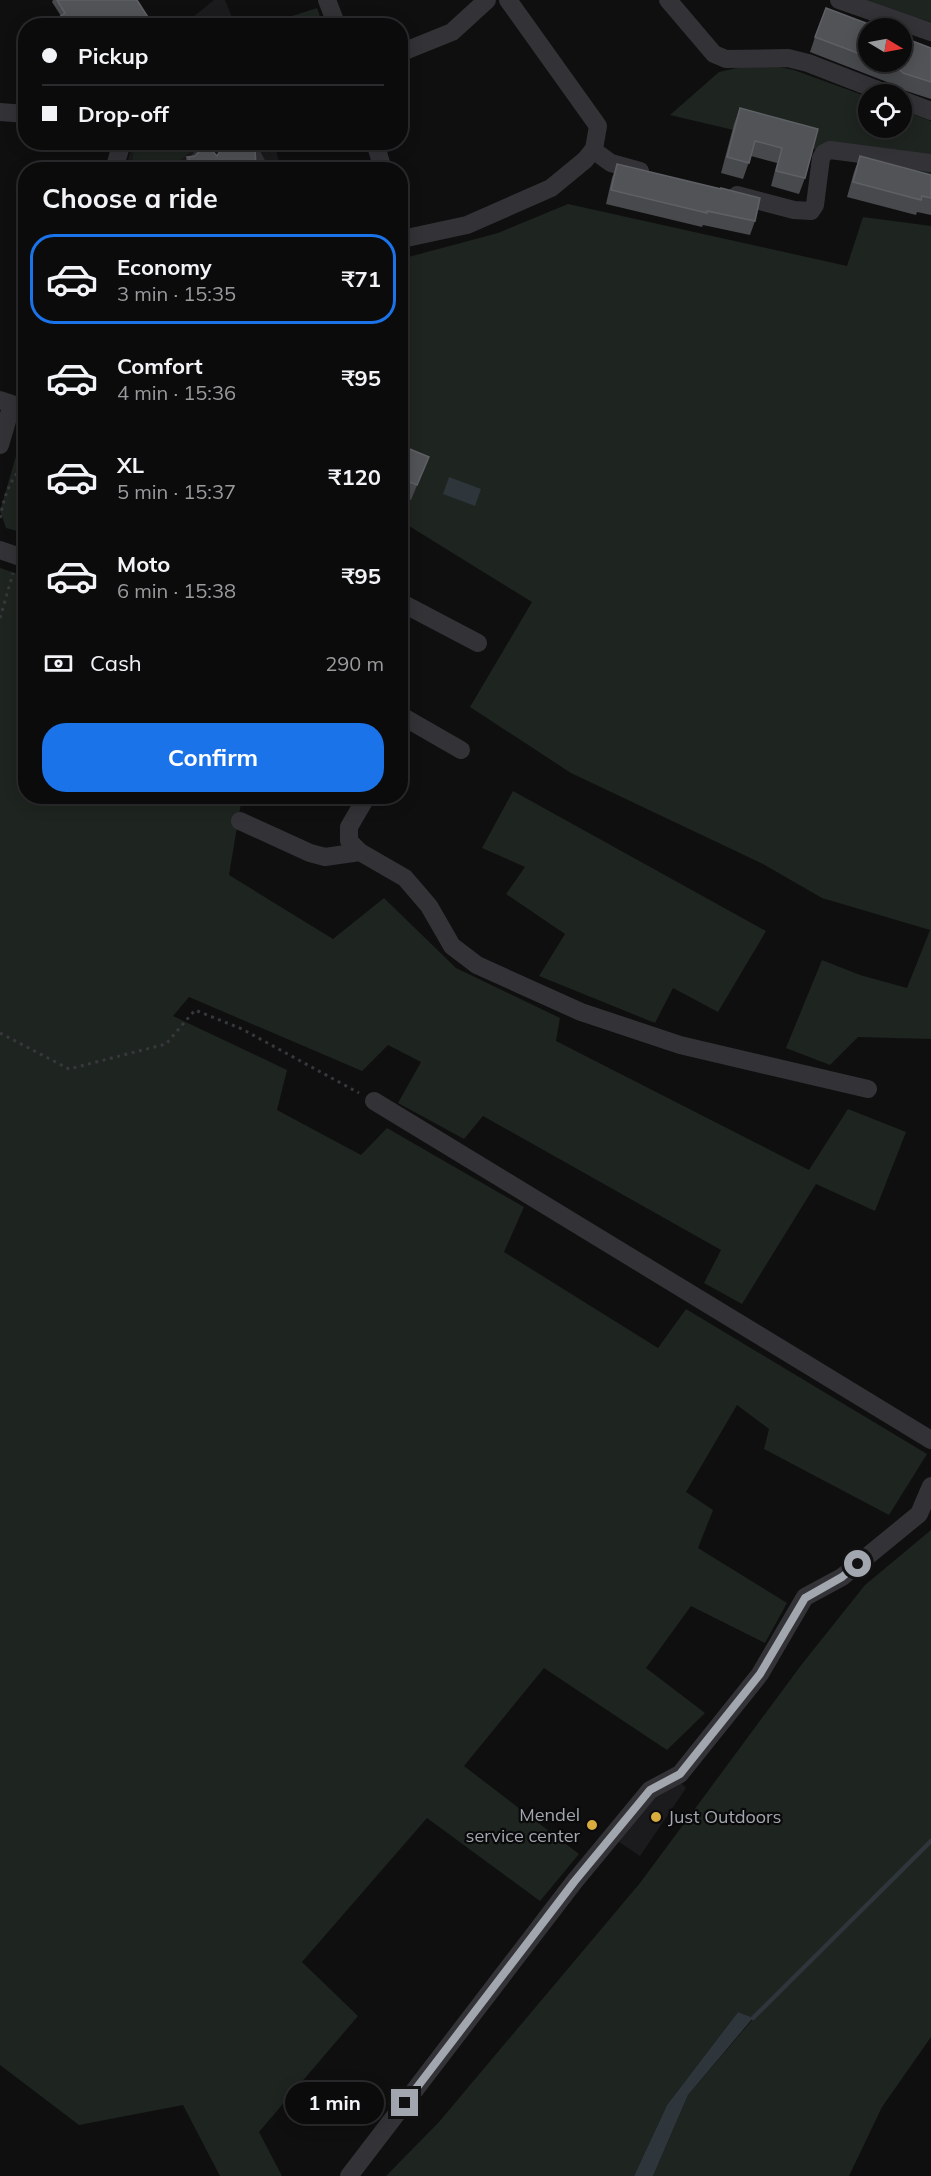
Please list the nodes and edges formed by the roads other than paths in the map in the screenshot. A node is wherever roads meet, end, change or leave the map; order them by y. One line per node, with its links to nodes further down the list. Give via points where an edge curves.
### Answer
1 (327, 0): 6 (street)
2 (488, 0): 8 (street, via 452,32)
3 (508, 0): 15 (street, via 597,126)
4 (668, 0): 9 (street, via 714,54 726,59 798,60)
5 (839, 0): 7 (street)
6 (334, 18)
7 (931, 32)
8 (408, 50)
9 (862, 84)
10 (912, 104): 11 (street)
11 (931, 111)
12 (0, 112): 13 (street)
13 (18, 113)
14 (202, 150): 16 (lane)
15 (593, 150): 18 (street, via 611,163); 20 (street, via 551,188 467,225)
16 (192, 162)
17 (931, 163): 19 (street, via 830,150 821,158 811,211)
18 (659, 176)
19 (723, 192)
20 (408, 237)
21 (13, 404): 22 (street)
22 (0, 445)
23 (0, 550): 24 (street)
24 (18, 557)
25 (408, 606): 26 (street)
26 (478, 643)
27 (408, 720): 28 (street)
28 (461, 750)
29 (362, 804): 31 (street, via 349,827 349,841)
30 (240, 821): 31 (street, via 325,857)
31 (360, 852): 32 (street, via 405,878 429,906 452,946 477,964 581,1012 681,1045)
32 (868, 1089)
33 (374, 1101): 34 (street)
34 (931, 1440)
35 (931, 1485): 36 (street, via 919,1514 842,1577 805,1598 760,1674 680,1774 650,1790 574,1882)
36 (349, 2176)

